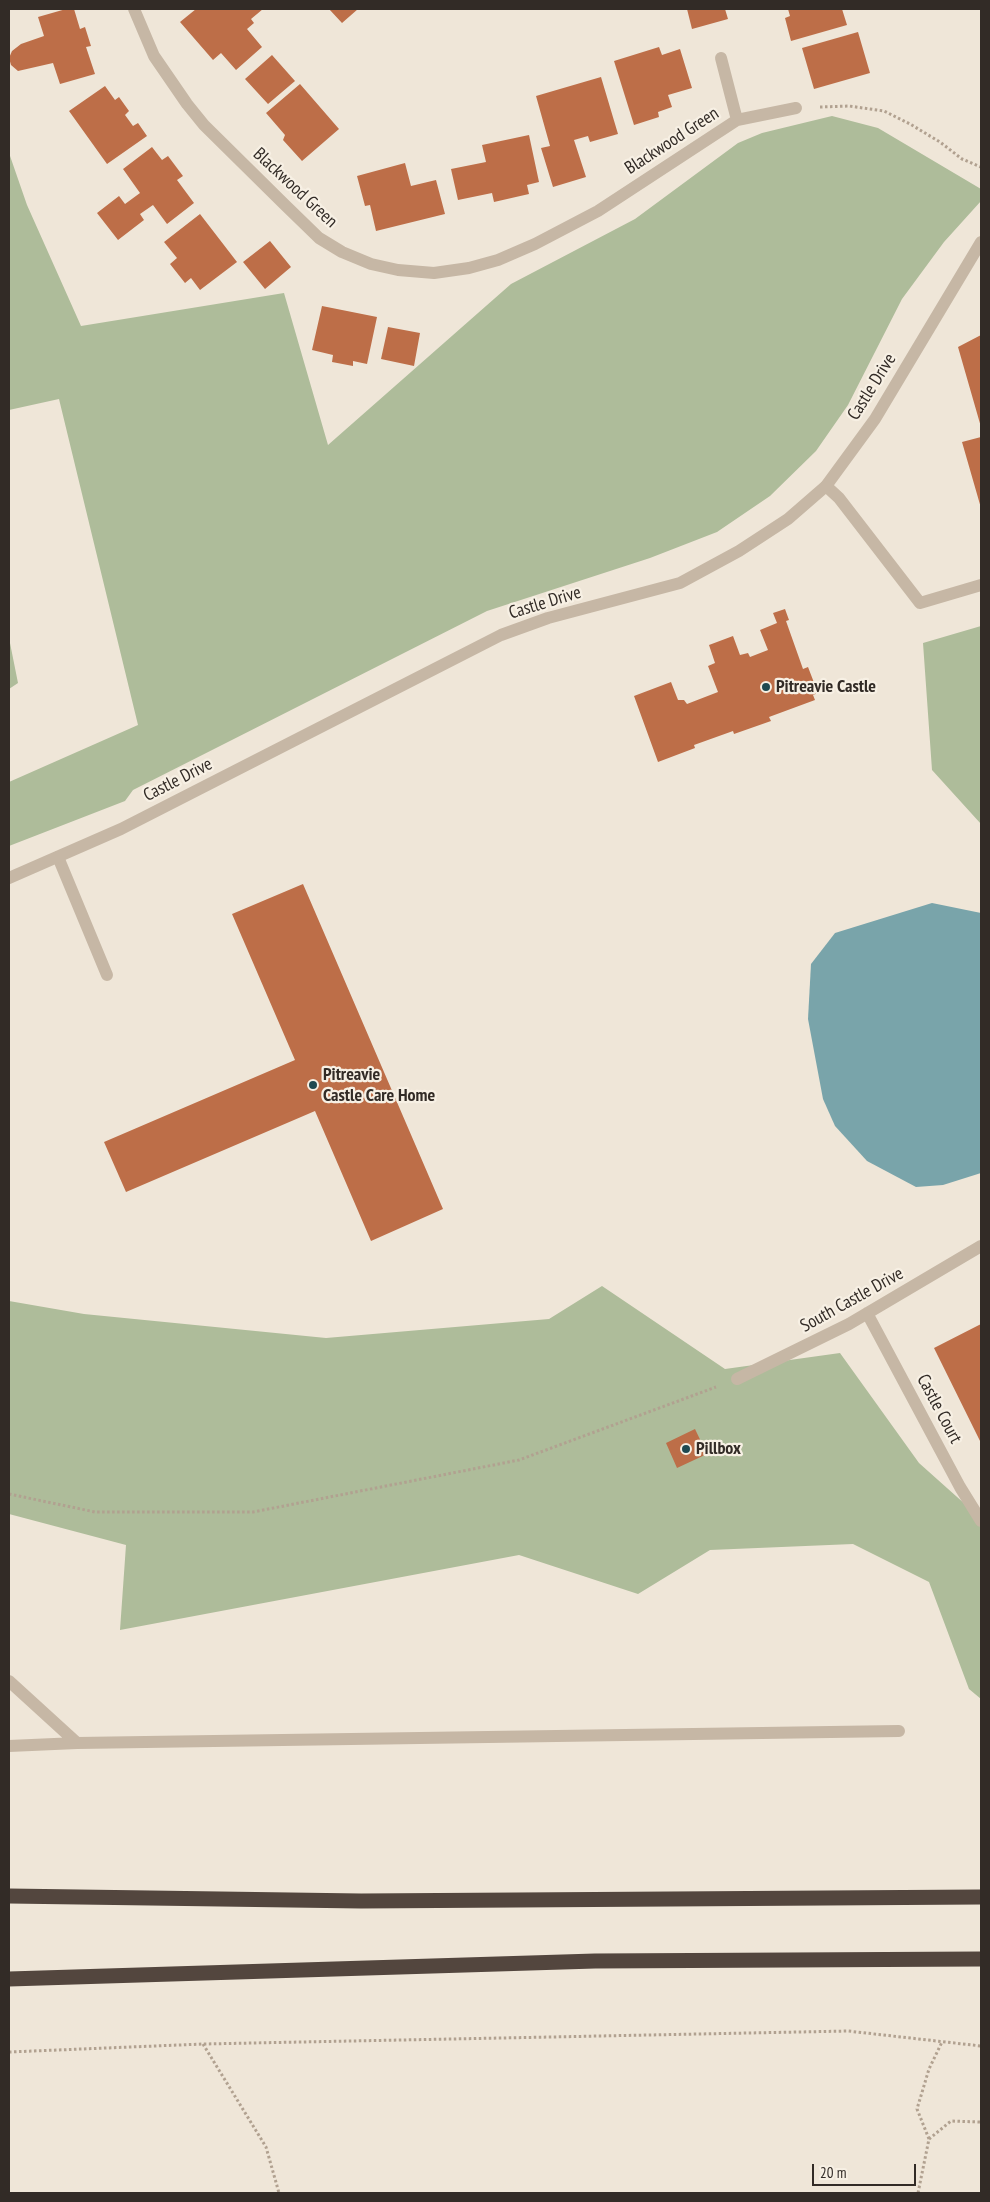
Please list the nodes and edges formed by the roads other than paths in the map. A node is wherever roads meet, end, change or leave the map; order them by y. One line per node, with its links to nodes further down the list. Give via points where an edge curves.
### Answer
1 (134, 9): 4 (street, Blackwood Green, via 154,56 187,104 270,191 319,238 371,264 398,270 434,273 498,260 598,211)
2 (720, 58): 4 (street, Blackwood Green)
3 (796, 108): 4 (street, Blackwood Green)
4 (737, 120)
5 (981, 242): 6 (street, Castle Drive, via 874,419)
6 (826, 486): 7 (street, via 839,498 920,603); 8 (street, Castle Drive, via 788,519 739,551 680,583 548,618 501,635 121,829)
7 (981, 585)
8 (58, 857): 9 (street, Castle Drive); 10 (street)
9 (9, 878)
10 (107, 975)
11 (981, 1246): 12 (street, South Castle Drive)
12 (867, 1313): 13 (street, South Castle Drive); 14 (street, Castle Court)
13 (737, 1380)
14 (981, 1521)
15 (9, 1681): 17 (street)
16 (898, 1731): 17 (street)
17 (77, 1743): 18 (street)
18 (9, 1746)
19 (9, 1896): 20 (highway, via 361,1901)
20 (981, 1897)
21 (981, 1959): 22 (highway, via 595,1962)
22 (9, 1979)

